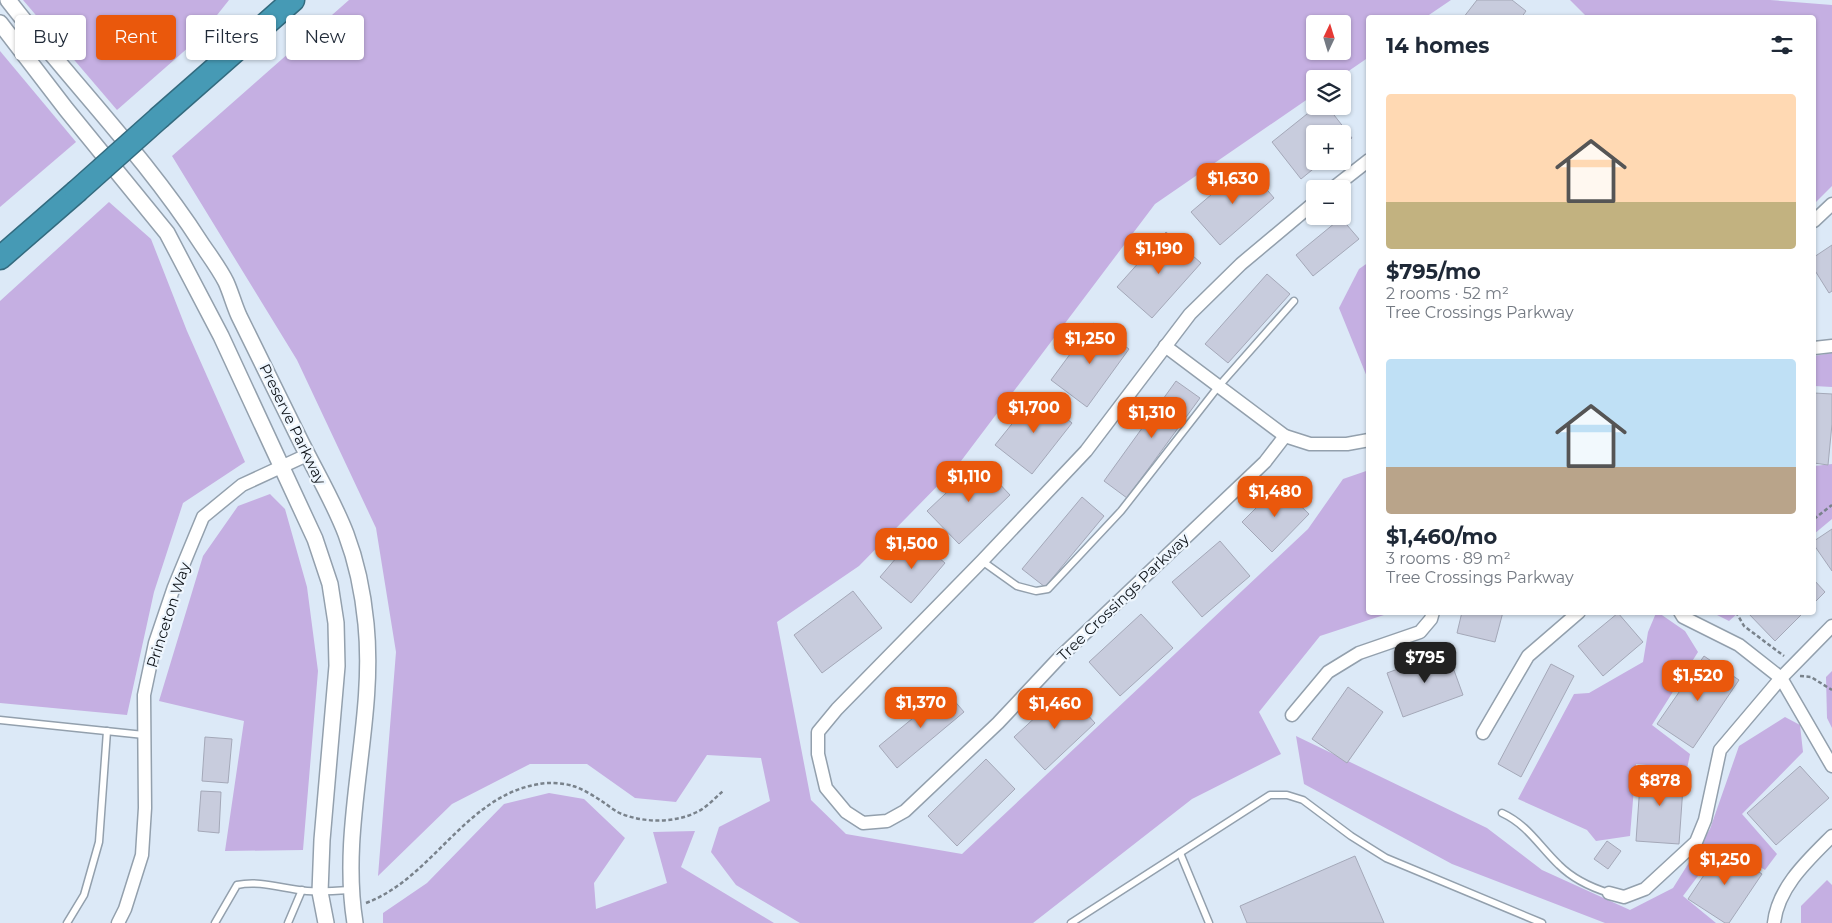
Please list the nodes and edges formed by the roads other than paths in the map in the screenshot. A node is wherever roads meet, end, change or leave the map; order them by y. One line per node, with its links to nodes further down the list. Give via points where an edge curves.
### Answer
1 (8, 0): 17 (street, Preserve Parkway, via 157,180 200,241 225,281)
2 (293, 0): 9 (highway, bridge)
3 (0, 23): 18 (street, Preserve Parkway, via 167,233 221,336)
4 (1366, 162): 5 (street)
5 (1343, 180)
6 (1832, 204): 8 (street)
7 (1306, 210): 11 (street, Tree Crossings Parkway, via 1190,314)
8 (1816, 219)
9 (0, 258)
10 (1294, 301): 14 (lane)
11 (1165, 346): 14 (street); 19 (street, Tree Crossings Parkway, via 1086,451)
12 (1832, 346): 13 (street)
13 (1816, 348)
14 (1218, 387): 15 (street); 19 (lane, via 1121,511 1048,589 1036,591 1017,586)
15 (1285, 436): 16 (street, via 1310,444); 19 (street, Tree Crossings Parkway, via 1265,462 1058,659 998,723 905,811 887,821 863,823 846,812 826,788 818,754 818,732)
16 (1366, 441)
17 (307, 455): 18 (street, Princeton Way); 35 (street, Preserve Parkway, via 346,535 361,581 366,627 367,691 351,848)
18 (282, 467): 29 (street, Princeton Way, via 242,485 203,517 155,643 144,695); 36 (street, Preserve Parkway, via 315,539 330,584 336,622 337,666)
19 (982, 561)
20 (1432, 615): 25 (street, via 1420,632 1359,653 1328,672)
21 (1576, 615): 28 (street, via 1528,656)
22 (1682, 615): 24 (street, via 1739,645)
23 (1832, 626): 24 (street)
24 (1782, 678): 30 (street); 37 (street, via 1720,750 1705,820 1696,842 1645,889 1624,897)
25 (1292, 715)
26 (0, 720): 27 (lane)
27 (107, 731): 29 (lane); 39 (lane, via 99,842 84,895)
28 (1483, 733)
29 (144, 735): 40 (street, Princeton Way, via 142,855)
30 (1832, 766)
31 (1502, 813): 37 (lane, via 1516,820 1572,877)
32 (1832, 836): 47 (street, via 1802,866 1788,886)
33 (1180, 853): 44 (lane); 45 (lane); 46 (lane, via 1270,795 1287,795 1303,800 1386,858)
34 (302, 890): 36 (lane); 41 (lane, via 250,882 237,886); 42 (lane)
35 (351, 890): 36 (lane); 38 (street, Preserve Parkway)
36 (320, 892): 43 (street, Preserve Parkway)
37 (1608, 894)
38 (354, 916)
39 (67, 923)
40 (118, 923)
41 (215, 923)
42 (288, 923)
43 (326, 923)
44 (1071, 923)
45 (1208, 923)
46 (1542, 923)
47 (1774, 923)

